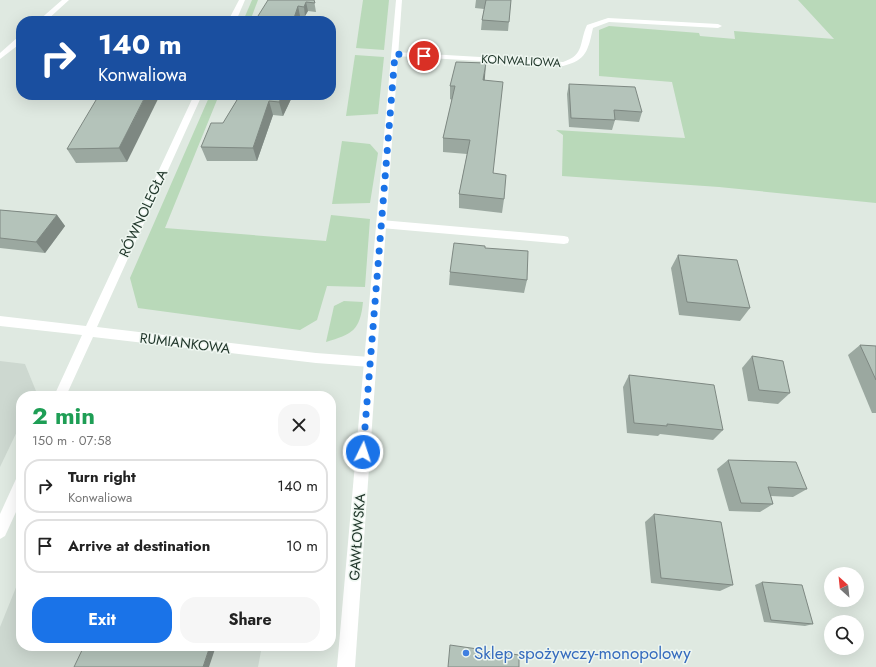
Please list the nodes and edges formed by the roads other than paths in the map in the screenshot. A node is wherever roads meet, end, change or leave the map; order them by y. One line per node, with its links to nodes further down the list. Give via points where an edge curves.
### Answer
1 (66, 0): 4 (street)
2 (242, 0): 5 (street)
3 (399, 0): 9 (street, GAWŁOWSKA)
4 (48, 16)
5 (234, 16)
6 (718, 26): 9 (street, KONWALIOWA, via 608,20 590,27 580,58 563,64)
7 (16, 42): 8 (street)
8 (3, 51): 10 (street)
9 (395, 54): 12 (street, GAWŁOWSKA)
10 (0, 57)
11 (196, 100): 15 (street, RÓWNOLEGŁA)
12 (381, 224): 13 (street); 16 (street, GAWŁOWSKA)
13 (564, 240)
14 (0, 321): 15 (street, RUMIANKOWA)
15 (88, 331): 16 (street, RUMIANKOWA); 17 (street, RÓWNOLEGŁA)
16 (370, 362): 20 (street, GAWŁOWSKA)
17 (62, 391)
18 (16, 495): 19 (street)
19 (0, 531)
20 (346, 667)

